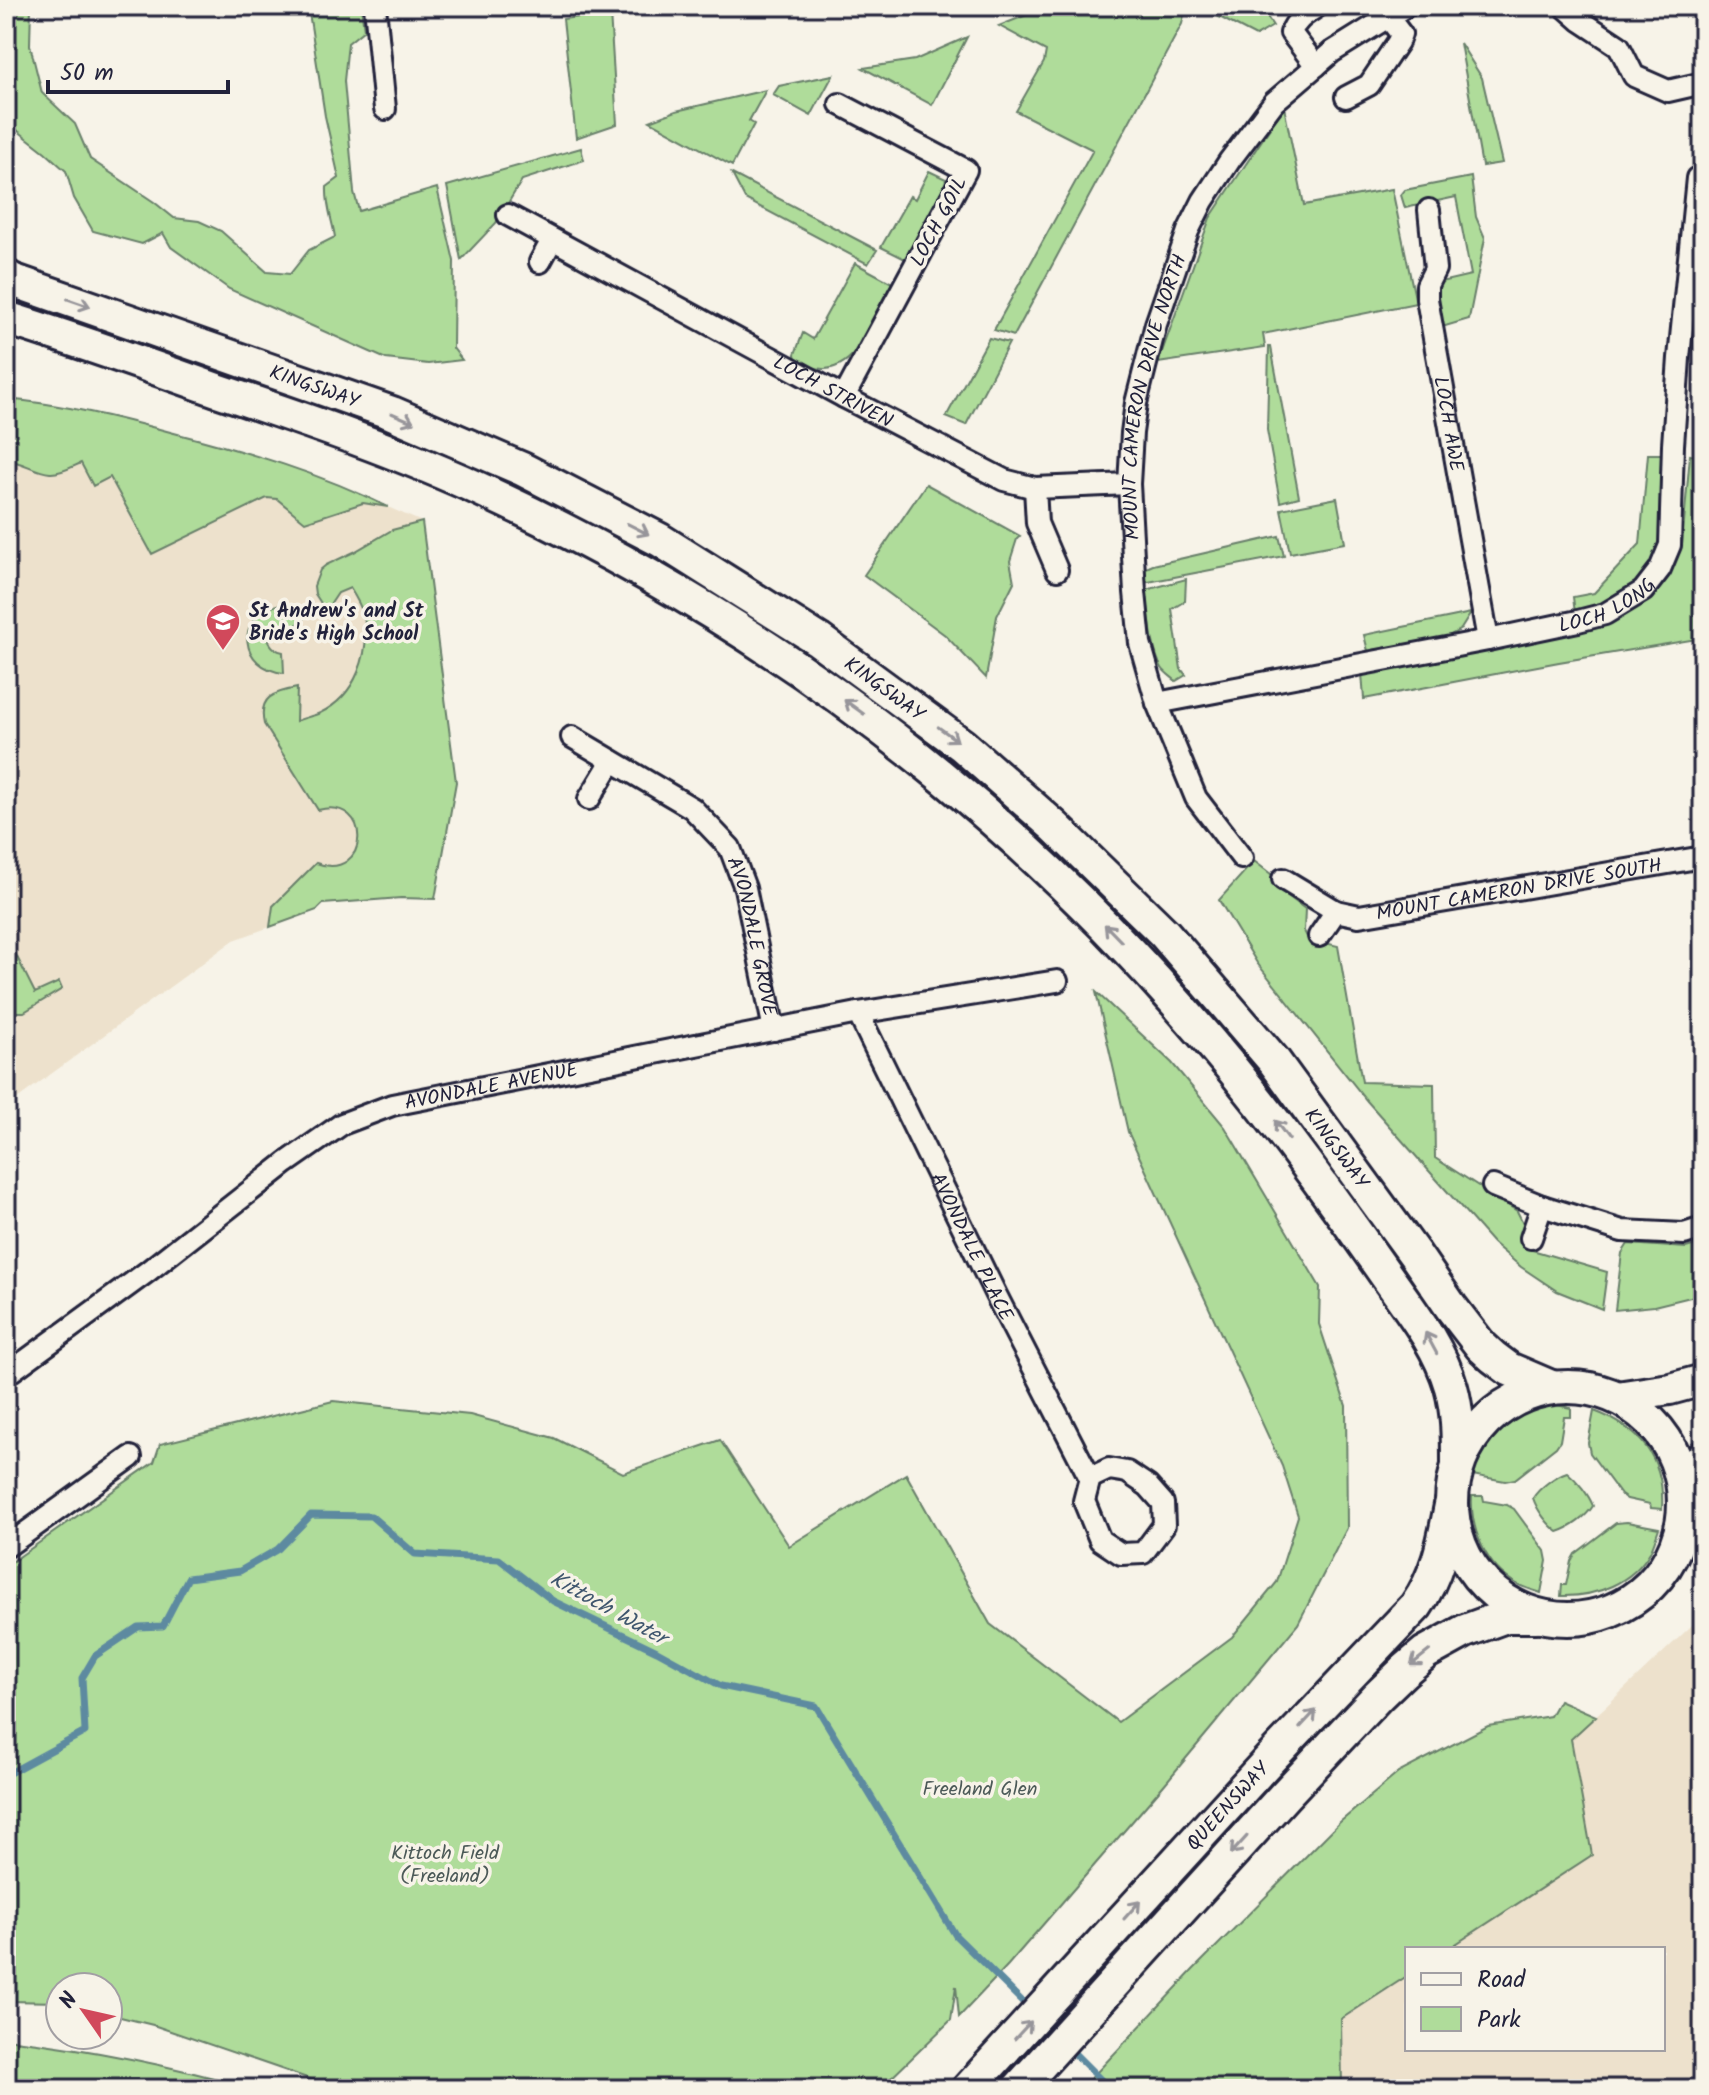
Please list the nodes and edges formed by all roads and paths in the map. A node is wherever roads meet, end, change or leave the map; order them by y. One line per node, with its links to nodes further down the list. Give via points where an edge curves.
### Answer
1 (375, 6): 10 (street)
2 (1318, 6): 6 (street, via 1301,16 1291,33)
3 (1406, 6): 5 (street, MOUNT CAMERON DRIVE NORTH)
4 (1564, 6): 7 (street, via 1619,46 1634,76 1668,91)
5 (1388, 17): 6 (street, MOUNT CAMERON DRIVE NORTH); 8 (street, via 1401,34 1398,42 1369,85)
6 (1316, 66): 19 (street, MOUNT CAMERON DRIVE NORTH, via 1274,102 1230,160 1188,231 1136,403)
7 (1703, 83)
8 (1346, 97)
9 (840, 104): 18 (street, LOCH GOIL, via 966,170)
10 (385, 109)
11 (1697, 178): 22 (street, LOCH LONG, via 1679,358 1670,545 1660,569 1643,591 1605,614)
12 (1429, 210): 22 (street, LOCH AWE, via 1435,269 1427,299)
13 (508, 215): 14 (street, LOCH STRIVEN)
14 (552, 240): 15 (street); 18 (street, LOCH STRIVEN)
15 (540, 262)
16 (6, 276): 41 (highway, KINGSWAY, one-way to 41, via 392,413 522,469 660,540 819,640 962,745 1164,933 1274,1061 1481,1346 1509,1369)
17 (6, 318): 45 (highway, KINGSWAY, one-way to 17, via 1451,1385 1428,1334 1284,1134 1198,1026 1099,918 982,808 912,751 720,616 499,498 348,435)
18 (844, 397): 20 (street, LOCH STRIVEN, via 1004,480)
19 (1129, 484): 20 (street, LOCH STRIVEN); 23 (street, MOUNT CAMERON DRIVE NORTH, via 1140,643)
20 (1035, 488): 21 (street, via 1037,523)
21 (1057, 570)
22 (1488, 640): 23 (street, LOCH LONG)
23 (1157, 703): 28 (street, MOUNT CAMERON DRIVE NORTH, via 1196,798)
24 (572, 737): 25 (street, AVONDALE GROVE)
25 (612, 761): 26 (street); 34 (street, AVONDALE GROVE, via 692,808 730,848 745,888)
26 (589, 799)
27 (1703, 857): 30 (street, MOUNT CAMERON DRIVE SOUTH, via 1359,916)
28 (1242, 858)
29 (1283, 879): 30 (street, MOUNT CAMERON DRIVE SOUTH)
30 (1336, 911): 31 (street)
31 (1319, 936)
32 (1057, 981): 33 (street, AVONDALE AVENUE)
33 (858, 1013): 34 (street, AVONDALE AVENUE); 46 (street, AVONDALE PLACE)
34 (774, 1030): 39 (street, AVONDALE AVENUE, via 392,1105 342,1124)
35 (1493, 1186): 36 (street)
36 (1542, 1206): 37 (street, via 1622,1231 1684,1234); 38 (street)
37 (1703, 1228)
38 (1531, 1238)
39 (6, 1375)
40 (1703, 1380): 42 (main road)
41 (1551, 1387): 42 (highway, via 1585,1387); 45 (highway, via 1494,1412)
42 (1617, 1397): 47 (highway, via 1657,1428 1676,1460)
43 (1703, 1456): 47 (main road)
44 (131, 1457): 49 (street)
45 (1458, 1463): 48 (highway)
46 (1090, 1478): 46 (street, AVONDALE PLACE, via 1084,1501 1100,1540 1121,1554 1143,1553 1164,1525 1163,1503 1127,1472 1109,1469)
47 (1684, 1497): 50 (highway, via 1671,1556 1637,1596 1589,1617)
48 (1451, 1505): 50 (highway, via 1459,1543 1478,1577 1507,1602); 51 (highway, QUEENSWAY, one-way to 48, via 1416,1606 1443,1550)
49 (6, 1547)
50 (1543, 1617): 52 (highway, QUEENSWAY, one-way to 52, via 1506,1616 1488,1622 1446,1640 1404,1671)
51 (969, 2088)
52 (1018, 2089)

